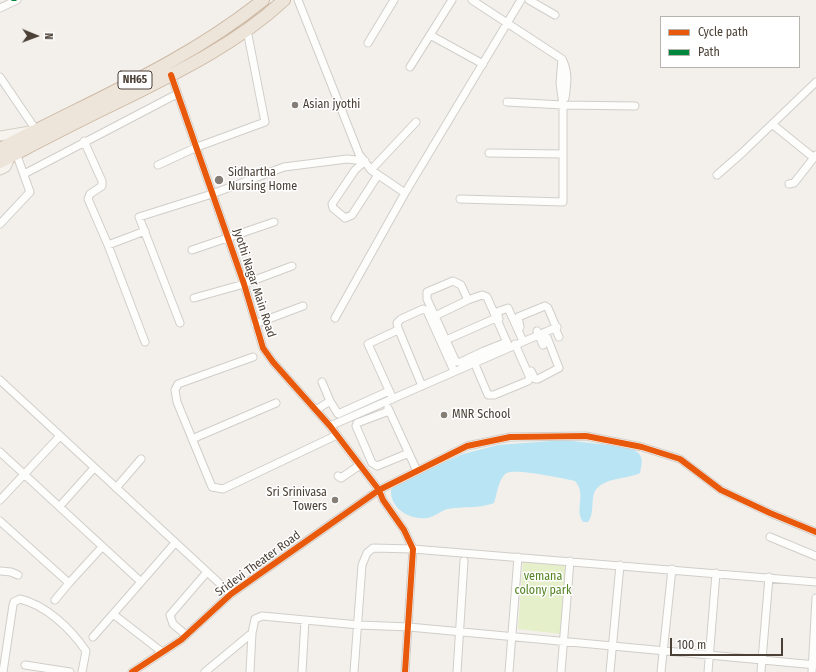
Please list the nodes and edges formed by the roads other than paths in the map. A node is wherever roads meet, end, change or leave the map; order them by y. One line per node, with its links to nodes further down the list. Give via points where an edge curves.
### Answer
1 (15, 0): 10 (street)
2 (263, 0): 27 (highway, NH65, via 198,47)
3 (284, 0): 13 (highway, NH65)
4 (298, 0): 36 (street)
5 (394, 0): 15 (street)
6 (452, 0): 14 (street)
7 (472, 0): 12 (street)
8 (521, 0): 12 (street)
9 (529, 0): 11 (street)
10 (0, 8)
11 (555, 15)
12 (508, 22): 16 (street); 23 (street, via 562,59 560,84)
13 (247, 30): 18 (highway, NH65); 30 (street, via 265,122)
14 (430, 35): 16 (street); 17 (street)
15 (368, 44)
16 (483, 64): 45 (street)
17 (410, 67)
18 (170, 76): 21 (street, Jyothi Nagar Main Road); 34 (highway, NH65)
19 (0, 77): 27 (street)
20 (816, 82): 26 (street)
21 (177, 94): 29 (street); 30 (street, Jyothi Nagar Main Road)
22 (507, 102): 23 (street)
23 (564, 105): 24 (street); 33 (street)
24 (635, 106)
25 (416, 122): 40 (street)
26 (772, 124): 35 (street); 42 (street)
27 (36, 130): 28 (street); 31 (highway, NH65)
28 (0, 136)
29 (84, 141): 41 (street); 52 (street, via 102,181 102,186 90,194 88,199)
30 (197, 147): 38 (street); 46 (street, Jyothi Nagar Main Road)
31 (0, 150)
32 (489, 153): 33 (street)
33 (563, 154): 47 (street, via 563,202)
34 (14, 155): 37 (highway, NH65); 39 (street, via 6,167); 41 (street)
35 (815, 156): 44 (street, via 794,183)
36 (364, 161): 40 (street); 43 (street, via 332,204 333,208 345,218 352,215); 46 (street, via 347,159 284,167)
37 (0, 162)
38 (158, 166)
39 (0, 170)
40 (371, 170): 43 (street)
41 (24, 174): 49 (street, via 30,192)
42 (717, 174)
43 (378, 175): 45 (street)
44 (789, 184)
45 (405, 193): 60 (street)
46 (212, 194): 50 (street, via 139,217); 51 (street, Jyothi Nagar Main Road)
47 (460, 199)
48 (274, 222): 51 (street)
49 (0, 224)
50 (145, 231): 52 (street); 62 (street)
51 (228, 238): 53 (street); 55 (street, Jyothi Nagar Main Road)
52 (108, 245): 69 (street)
53 (192, 250)
54 (292, 266): 55 (street)
55 (244, 284): 56 (street); 63 (street, Jyothi Nagar Main Road)
56 (194, 298)
57 (468, 300): 59 (street); 59 (street, via 460,285 453,281 427,292 427,299); 61 (street, via 482,295 487,297)
58 (303, 306): 63 (street)
59 (435, 316): 68 (street)
60 (335, 318)
61 (496, 318): 68 (street); 70 (street)
62 (180, 323)
63 (255, 324): 85 (street, Jyothi Nagar Main Road, via 263,348)
64 (556, 326): 66 (street); 67 (street); 70 (street, via 546,306 519,317)
65 (398, 330): 76 (street, via 397,323 400,319 425,309); 79 (street); 80 (street, via 368,344)
66 (540, 332): 70 (street); 70 (street, via 559,368 540,379 535,379); 71 (street)
67 (559, 337)
68 (446, 340): 75 (street, via 456,362)
69 (145, 342)
70 (517, 342): 72 (street); 74 (street, via 530,378 528,381 488,395)
71 (543, 345)
72 (485, 354): 74 (street); 75 (street)
73 (253, 357): 90 (street, via 178,384 175,390 177,402)
74 (474, 362): 75 (street)
75 (462, 364): 76 (street)
76 (454, 372): 79 (street)
77 (0, 380): 89 (street)
78 (322, 382): 82 (street)
79 (422, 386): 81 (street)
80 (389, 391): 81 (street); 82 (street, via 338,414)
81 (393, 399): 83 (street)
82 (330, 402): 85 (street)
83 (385, 402): 86 (street); 87 (street)
84 (276, 403): 90 (street)
85 (316, 410): 87 (street, Jyothi Nagar Main Road)
86 (389, 411): 92 (street); 92 (street, via 357,423 372,463 377,466)
87 (330, 426): 88 (street, Jyothi Nagar Main Road)
88 (337, 435): 90 (street, via 223,490 209,484); 94 (street, Jyothi Nagar Main Road)
89 (60, 436): 95 (street); 97 (street)
90 (192, 439)
91 (0, 452): 97 (street)
92 (409, 453): 96 (street)
93 (142, 459): 99 (street)
94 (360, 465): 98 (street, via 341,478); 100 (street, Jyothi Nagar Main Road)
95 (94, 468): 99 (street); 102 (street)
96 (417, 471): 100 (street, Sridevi Theater Road); 104 (street, Sridevi Theater Road, via 467,446 510,436 586,436 642,447 680,459 721,490)
97 (24, 474): 101 (street); 102 (street)
98 (338, 476)
99 (116, 488): 106 (street)
100 (379, 490): 108 (street, Jyothi Nagar Main Road); 123 (street, Sridevi Theater Road)
101 (0, 500)
102 (60, 506): 107 (street)
103 (0, 521): 122 (street)
104 (816, 532)
105 (770, 536): 109 (street)
106 (175, 543): 116 (street); 120 (street)
107 (102, 547): 120 (street); 122 (street)
108 (413, 549): 110 (street); 129 (street, via 373,548 367,553 362,565); 130 (street)
109 (816, 556)
110 (518, 557): 112 (street); 135 (street)
111 (464, 561): 131 (street)
112 (570, 561): 113 (street); 136 (street)
113 (620, 565): 114 (street); 137 (street)
114 (672, 569): 117 (street); 138 (street)
115 (0, 571): 118 (street)
116 (207, 572): 123 (street); 133 (street, via 170,615 173,624)
117 (716, 573): 119 (street); 140 (street)
118 (18, 575)
119 (769, 577): 121 (street); 141 (street)
120 (140, 581): 126 (street)
121 (816, 582)
122 (69, 583): 125 (street)
123 (231, 594): 133 (street, Sridevi Theater Road)
124 (816, 598): 127 (street)
125 (55, 600)
126 (113, 614): 134 (street); 139 (street)
127 (815, 616): 143 (street)
128 (305, 620): 129 (street); 132 (street, via 262,616 255,619); 150 (street)
129 (359, 625): 130 (street); 151 (street)
130 (409, 627): 131 (street); 152 (street)
131 (460, 632): 135 (street); 153 (street)
132 (252, 633): 148 (street); 149 (street)
133 (186, 635): 139 (street, Sridevi Theater Road)
134 (93, 637)
135 (511, 637): 136 (street); 154 (street)
136 (563, 642): 137 (street); 155 (street)
137 (612, 646): 138 (street); 156 (street)
138 (663, 651): 140 (street); 157 (street)
139 (162, 652): 147 (street, Sridevi Theater Road)
140 (710, 654): 141 (street); 158 (street)
141 (762, 660): 143 (street); 159 (street)
142 (25, 665): 145 (street)
143 (814, 667)
144 (3, 672): 146 (street, via 13,605 20,599 48,612 78,640 86,651)
145 (70, 672)
146 (82, 672)
147 (132, 672)
148 (205, 672)
149 (250, 672)
150 (302, 672)
151 (354, 672)
152 (405, 672)
153 (457, 672)
154 (509, 672)
155 (561, 672)
156 (610, 672)
157 (661, 672)
158 (708, 672)
159 (761, 672)

